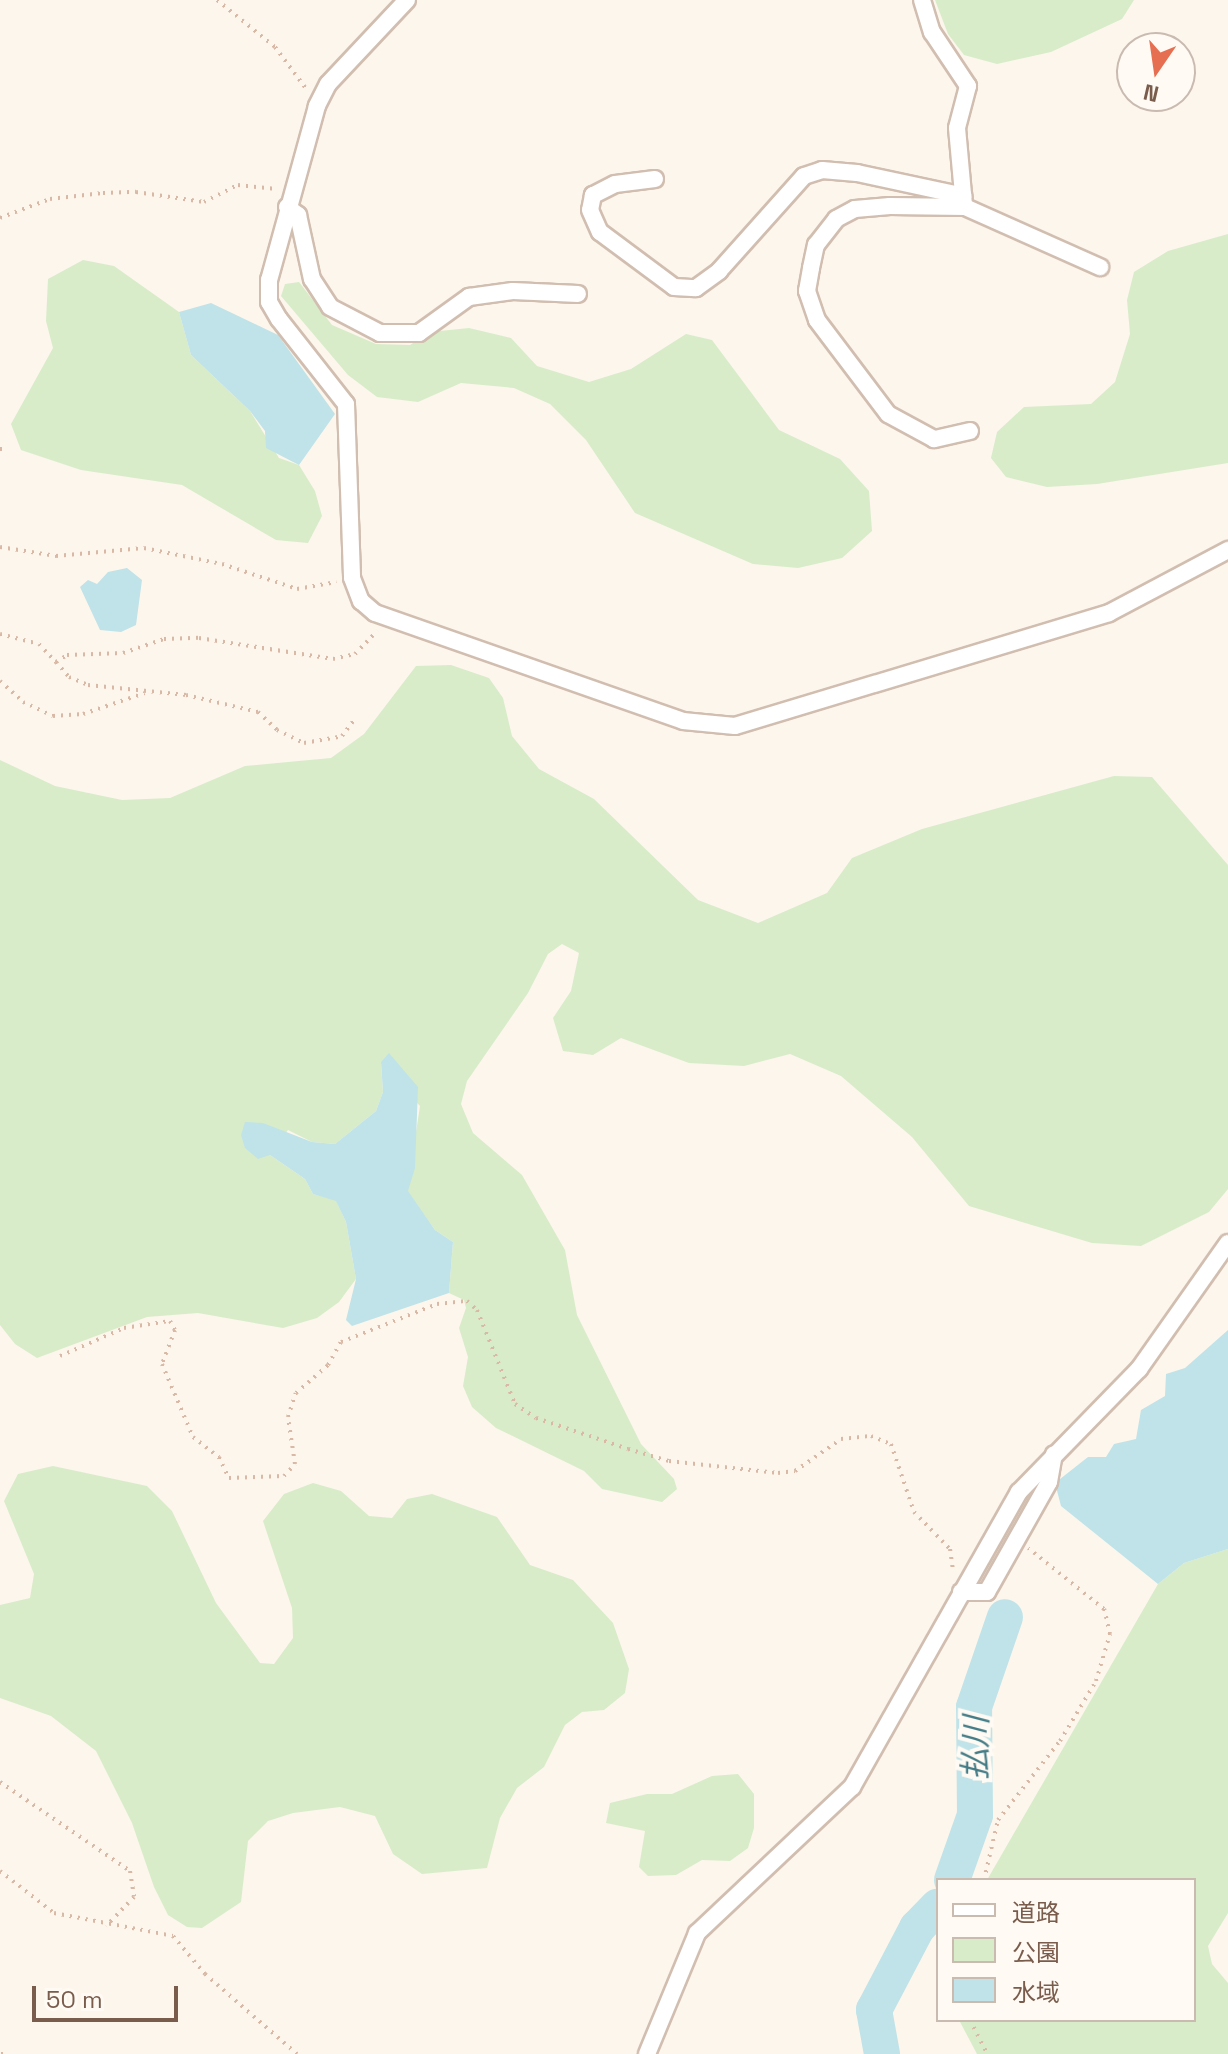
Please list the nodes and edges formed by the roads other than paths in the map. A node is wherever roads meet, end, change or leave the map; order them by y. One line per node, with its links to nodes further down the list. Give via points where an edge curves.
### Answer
1 (407, 0): 4 (street, via 328,84)
2 (922, 0): 5 (street, via 932,32 968,86 957,128)
3 (655, 179): 5 (street, via 615,184 593,195 590,210 600,232 674,287 696,288 719,271 804,176 822,170 857,173)
4 (289, 199): 7 (street, via 298,215 312,279 330,307 380,333 419,333 469,297 513,291); 9 (street, via 269,302 346,404 352,578 361,601 385,619 683,721 735,726 1109,613)
5 (964, 202): 6 (street); 8 (street, via 855,209 836,219 816,245 807,291 817,320 888,414 934,439)
6 (1100, 267)
7 (578, 294)
8 (970, 431)
9 (1228, 550)
10 (1228, 1243): 11 (street, via 1139,1369)
11 (1054, 1454): 12 (street, via 1019,1492); 12 (street, via 1049,1482 987,1592)
12 (961, 1592): 13 (street, via 852,1787 697,1933)
13 (647, 2054)

